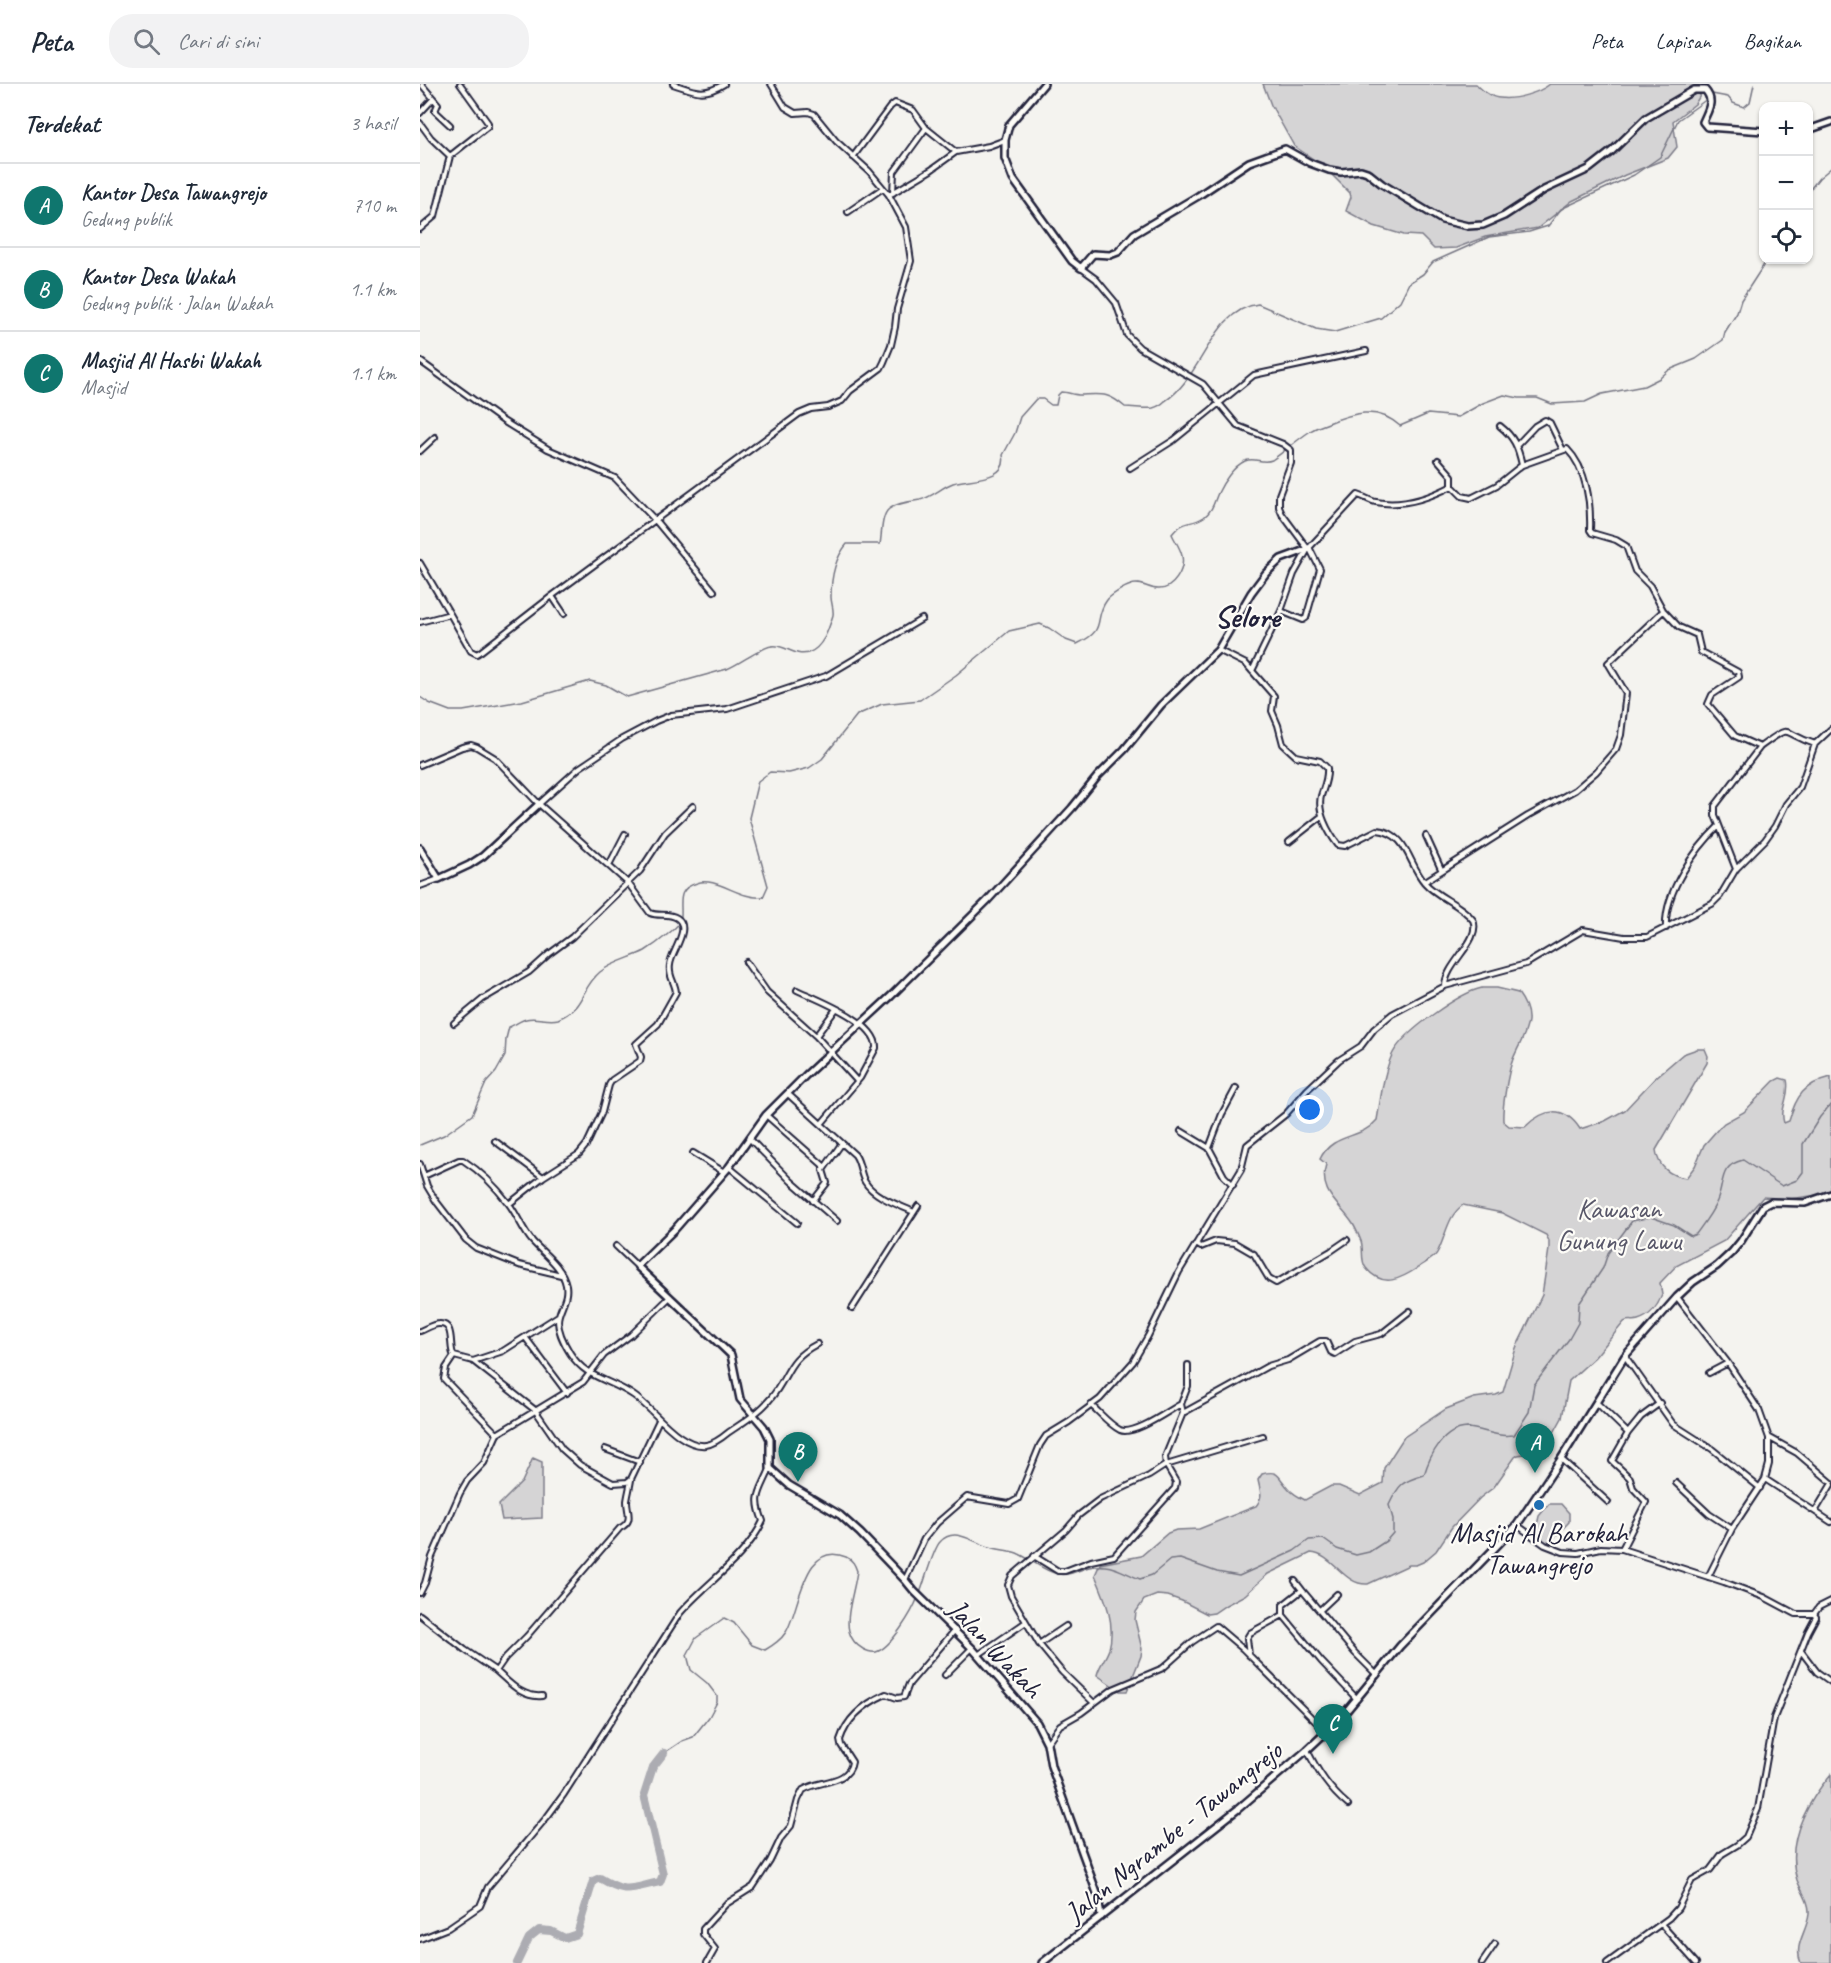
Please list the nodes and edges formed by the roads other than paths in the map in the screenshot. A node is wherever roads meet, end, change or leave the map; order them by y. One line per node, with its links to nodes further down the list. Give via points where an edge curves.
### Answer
1 (460, 84): 17 (street, via 488,126)
2 (673, 84): 3 (street, via 709,93)
3 (724, 84)
4 (771, 84): 18 (street, via 790,111 814,114)
5 (1044, 84): 15 (street, via 1008,125)
6 (422, 85): 7 (street)
7 (433, 99): 8 (street); 11 (street, via 438,104 435,111)
8 (420, 113)
9 (1831, 122): 13 (street)
10 (420, 123): 17 (street)
11 (450, 125)
12 (926, 128): 16 (street); 18 (street, via 913,110 893,104); 20 (street, via 894,172)
13 (1813, 129)
14 (1759, 131): 23 (street, via 1707,127 1703,122 1710,106 1709,96 1704,90 1694,90 1646,118 1589,169 1544,190 1504,216 1483,225 1468,226 1442,220 1367,172 1329,170 1285,149 1250,162 1134,234 1118,252 1093,254)
15 (1005, 140): 16 (street); 23 (street, via 1005,158 1013,179)
16 (956, 152): 20 (street)
17 (450, 156): 22 (street, via 435,216)
18 (853, 157): 19 (street)
19 (883, 188): 20 (street); 21 (street)
20 (891, 194): 36 (street, via 906,227 911,261 891,345 881,368 856,385 842,401 799,414)
21 (848, 212)
22 (420, 229)
23 (1081, 268): 26 (street, via 1116,303 1133,342 1203,384)
24 (1366, 351): 26 (street, via 1254,375)
25 (420, 361): 36 (street, via 548,448 615,478)
26 (1219, 404): 34 (street); 37 (street, via 1238,426 1291,450 1291,463 1279,495 1280,507)
27 (1500, 426): 29 (street)
28 (435, 437): 31 (street)
29 (1517, 445): 30 (street, via 1545,420); 33 (street)
30 (1563, 450): 33 (street); 41 (street, via 1569,451 1583,474 1591,505 1590,530 1626,546 1635,572 1647,582)
31 (420, 451)
32 (1438, 460): 35 (street, via 1452,476)
33 (1522, 465): 35 (street, via 1497,485 1470,498)
34 (1130, 468)
35 (1452, 486): 37 (street, via 1417,501 1379,503 1358,495)
36 (655, 520): 39 (street); 40 (street)
37 (1309, 548): 42 (street, via 1294,574); 42 (street, via 1320,569 1306,618); 47 (street, via 1281,559 1266,573)
38 (420, 563): 43 (street)
39 (714, 591)
40 (552, 596): 43 (street, via 477,654 467,645); 44 (street)
41 (1663, 610): 51 (street, via 1679,627 1697,635 1701,652 1738,672 1739,677 1712,695 1708,704 1735,736); 62 (street, via 1608,663 1626,693 1616,750 1575,790)
42 (1281, 611): 48 (street)
43 (450, 614): 46 (street)
44 (564, 614)
45 (922, 619): 53 (street, via 826,676 727,709 671,715 656,722 579,768)
46 (420, 622)
47 (1218, 650): 48 (street); 74 (street, via 1161,705 987,900)
48 (1252, 671): 55 (street, via 1274,696 1272,711 1283,744 1296,756 1320,761 1328,768 1320,797)
49 (1831, 729): 50 (street)
50 (1815, 744): 51 (street, via 1786,731); 63 (street, via 1800,787 1765,840)
51 (1760, 747): 56 (street, via 1717,802 1714,815)
52 (420, 765): 53 (street, via 471,745 495,758)
53 (539, 804): 61 (street); 64 (street, via 483,856)
54 (693, 806): 66 (street, via 665,833)
55 (1322, 816): 59 (street); 65 (street, via 1340,846 1377,830 1394,835 1410,854)
56 (1719, 826): 63 (street); 68 (street, via 1702,845 1672,895 1665,915)
57 (625, 834): 61 (street)
58 (1426, 836): 62 (street)
59 (1289, 842)
60 (420, 848): 64 (street)
61 (609, 866): 66 (street)
62 (1441, 869): 65 (street)
63 (1736, 869): 68 (street, via 1713,904)
64 (439, 879): 67 (street)
65 (1424, 882): 70 (street, via 1475,924 1474,934 1446,975)
66 (628, 883): 73 (street, via 536,967 483,999); 93 (street, via 650,914 669,914 680,920 683,928 670,963 676,992 658,1024 636,1044 641,1059 609,1085 587,1144 579,1154)
67 (420, 886)
68 (1666, 928): 70 (street, via 1637,938 1583,930 1526,964)
69 (746, 962): 75 (street, via 767,992)
70 (1445, 986): 94 (street, via 1383,1021 1361,1046 1339,1060 1286,1114 1247,1145)
71 (797, 990): 72 (street)
72 (836, 1009): 74 (street); 75 (street)
73 (454, 1023)
74 (863, 1023): 76 (street); 77 (street, via 876,1048)
75 (816, 1036): 76 (street)
76 (831, 1052): 77 (street); 79 (street)
77 (857, 1081): 81 (street)
78 (1236, 1088): 86 (street)
79 (788, 1094): 80 (street); 81 (street)
80 (766, 1115): 83 (street); 90 (street)
81 (822, 1123): 85 (street)
82 (1181, 1131): 86 (street)
83 (750, 1139): 89 (street); 96 (street)
84 (495, 1141): 93 (street)
85 (843, 1143): 90 (street); 99 (street, via 858,1160 871,1190)
86 (1209, 1148): 94 (street)
87 (693, 1153): 91 (street)
88 (420, 1164): 92 (street)
89 (729, 1167): 91 (street); 101 (street)
90 (825, 1167): 96 (street, via 826,1183)
91 (724, 1172): 105 (street)
92 (424, 1176): 97 (street, via 464,1160); 106 (street, via 447,1218 476,1248 519,1265)
93 (543, 1178): 97 (street)
94 (1233, 1185): 103 (street)
95 (1831, 1194): 108 (street, Jalan Ngrambe - Tawangrejo, via 1805,1203 1771,1202 1763,1206 1732,1252)
96 (813, 1200): 100 (street)
97 (509, 1204): 106 (street, via 533,1242 549,1256)
98 (918, 1206): 99 (street)
99 (914, 1212): 109 (street)
100 (837, 1221)
101 (797, 1223)
102 (1347, 1240): 103 (street, via 1276,1283 1269,1279 1254,1254 1235,1243 1216,1241 1201,1247)
103 (1196, 1244): 126 (street, via 1132,1362)
104 (616, 1246): 105 (street)
105 (638, 1267): 107 (street)
106 (561, 1275): 111 (street, via 567,1291)
107 (671, 1296): 121 (street, via 632,1335 604,1355); 129 (street, via 731,1354 740,1399)
108 (1677, 1297): 116 (street, Jalan Ngrambe - Tawangrejo); 118 (street)
109 (852, 1309)
110 (1410, 1311): 128 (street, via 1381,1334 1355,1341 1335,1354 1326,1341 1320,1341)
111 (558, 1316): 113 (street); 121 (street, via 561,1335 571,1354)
112 (420, 1331): 115 (street, via 441,1323 447,1326)
113 (525, 1337): 117 (street, via 503,1351); 122 (street)
114 (817, 1344): 129 (street, via 795,1360 773,1396)
115 (454, 1356): 117 (street); 132 (street, via 444,1379)
116 (1625, 1356): 123 (street, Jalan Ngrambe - Tawangrejo); 124 (street)
117 (473, 1361): 127 (street)
118 (1728, 1363): 120 (street); 134 (street, via 1759,1410)
119 (1188, 1365): 125 (street, via 1188,1386)
120 (1709, 1373)
121 (589, 1374): 122 (street); 130 (street, via 631,1393)
122 (567, 1393): 127 (street)
123 (1597, 1403): 131 (street); 136 (street, Jalan Ngrambe - Tawangrejo)
124 (1660, 1403): 131 (street); 144 (street, via 1673,1424)
125 (1181, 1404): 126 (street, via 1125,1431); 128 (street)
126 (1091, 1405): 153 (street, via 1046,1436 1014,1503 967,1497 942,1516 924,1539)
127 (535, 1410): 132 (street); 140 (street, via 562,1449 580,1465 613,1483)
128 (1183, 1413): 138 (street, via 1164,1457)
129 (753, 1416): 130 (street, via 706,1445 689,1442); 139 (street, via 770,1439)
130 (659, 1420): 137 (street)
131 (1628, 1433): 150 (street, via 1612,1461 1630,1478 1646,1502)
132 (496, 1434): 156 (street, via 484,1463 460,1493)
133 (1263, 1436): 138 (street)
134 (1769, 1438): 141 (street); 143 (street, via 1797,1453)
135 (605, 1449): 137 (street)
136 (1561, 1459): 145 (street); 148 (street, Jalan Ngrambe - Tawangrejo)
137 (640, 1462): 140 (street)
138 (1166, 1465): 151 (street, via 1100,1499); 151 (street, via 1176,1482 1175,1488 1117,1554 1065,1571)
139 (770, 1468): 153 (street, Jalan Wakah, via 789,1485 840,1515); 184 (street, via 757,1501 763,1521 760,1527 746,1548 680,1613 547,1817 488,1887 480,1906 448,1928)
140 (631, 1479): 171 (street, via 628,1522)
141 (1765, 1479): 144 (street); 146 (street)
142 (1676, 1483): 149 (street, via 1709,1514)
143 (1831, 1484): 146 (street)
144 (1760, 1488): 149 (street)
145 (1608, 1502)
146 (1816, 1510): 147 (street)
147 (1831, 1521)
148 (1517, 1525): 150 (street, via 1545,1545 1563,1552); 173 (street, Jalan Ngrambe - Tawangrejo)
149 (1732, 1529): 152 (street)
150 (1622, 1549): 152 (street)
151 (1032, 1557): 163 (street, via 1008,1585)
152 (1708, 1577): 160 (street, via 1764,1597 1796,1614)
153 (905, 1580): 165 (street, Jalan Wakah)
154 (1295, 1581): 155 (street)
155 (1302, 1590): 159 (street); 162 (street, via 1283,1605)
156 (420, 1593)
157 (1337, 1594): 159 (street)
158 (1831, 1601): 160 (street)
159 (1320, 1610): 173 (street)
160 (1814, 1614): 168 (street, via 1816,1620)
161 (420, 1615): 171 (street)
162 (1283, 1615): 170 (street, via 1250,1633); 176 (street)
163 (1026, 1622): 166 (street); 169 (street)
164 (1066, 1626): 166 (street)
165 (955, 1630): 167 (street, Jalan Wakah); 186 (street, via 909,1684 904,1697 886,1694 852,1718 840,1740 852,1762 850,1770 842,1777 803,1790 790,1826 753,1887 726,1904 703,1929 715,1949)
166 (1039, 1644): 177 (street)
167 (972, 1648): 169 (street, Jalan Wakah); 172 (street)
168 (1801, 1650): 174 (street, via 1817,1672); 183 (street, via 1774,1718 1760,1803 1751,1828 1710,1870 1692,1880 1678,1908)
169 (978, 1655): 179 (street, Jalan Wakah, via 1038,1723)
170 (1249, 1656): 177 (street, via 1219,1627 1213,1626 1163,1668 1113,1689); 178 (street)
171 (496, 1671): 175 (street, via 524,1694)
172 (945, 1675)
173 (1377, 1675): 176 (street, Jalan Ngrambe - Tawangrejo)
174 (1831, 1682)
175 (542, 1696)
176 (1357, 1700): 178 (street, Jalan Ngrambe - Tawangrejo)
177 (1095, 1703): 179 (street, via 1060,1725)
178 (1327, 1732): 180 (street, Jalan Ngrambe - Tawangrejo)
179 (1047, 1743): 182 (street, Jalan Wakah, via 1051,1766 1098,1896)
180 (1307, 1750): 181 (street, via 1323,1780); 182 (street, Jalan Ngrambe - Tawangrejo)
181 (1348, 1805)
182 (1101, 1917): 187 (street, Jalan Ngrambe - Tawangrejo)
183 (1662, 1925): 189 (street); 190 (street)
184 (420, 1939)
185 (1495, 1944): 188 (street)
186 (707, 1963)
187 (1041, 1963)
188 (1482, 1963)
189 (1607, 1963)
190 (1696, 1963)

